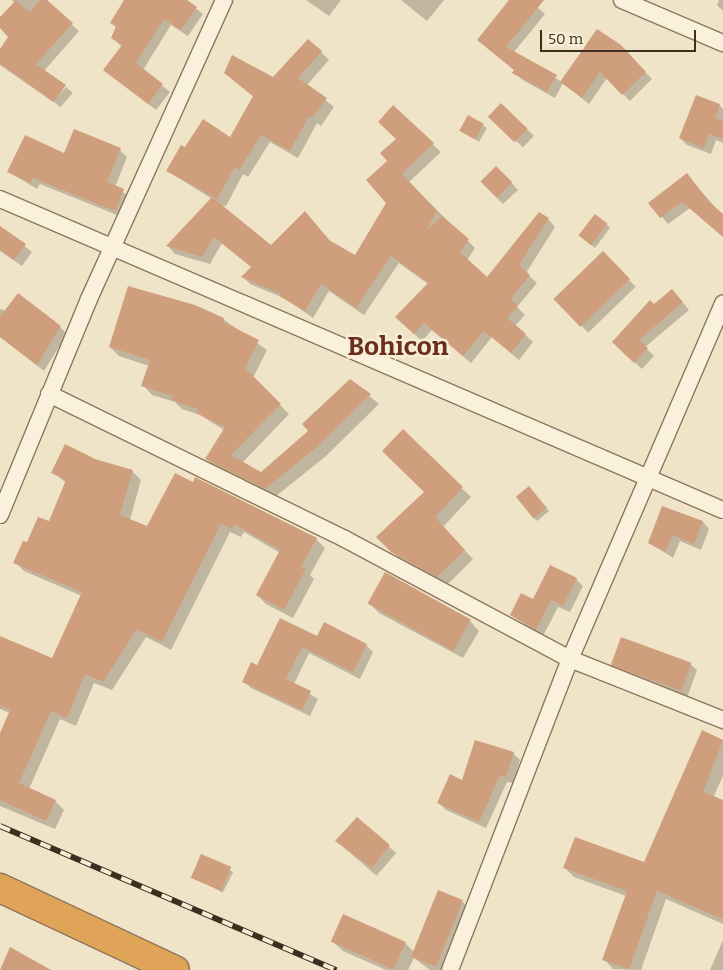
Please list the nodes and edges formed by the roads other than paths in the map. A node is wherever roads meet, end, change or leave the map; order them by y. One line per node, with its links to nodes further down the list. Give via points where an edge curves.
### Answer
1 (224, 0): 5 (street)
2 (622, 0): 3 (street)
3 (723, 43)
4 (0, 199): 5 (street)
5 (113, 246): 7 (street); 8 (street)
6 (723, 304): 8 (street)
7 (49, 394): 10 (street); 11 (street, via 345,539)
8 (647, 478): 9 (street); 11 (street)
9 (723, 510)
10 (0, 515)
11 (570, 659): 12 (street); 15 (street)
12 (723, 720)
13 (0, 888): 14 (highway)
14 (175, 970)
15 (450, 970)

